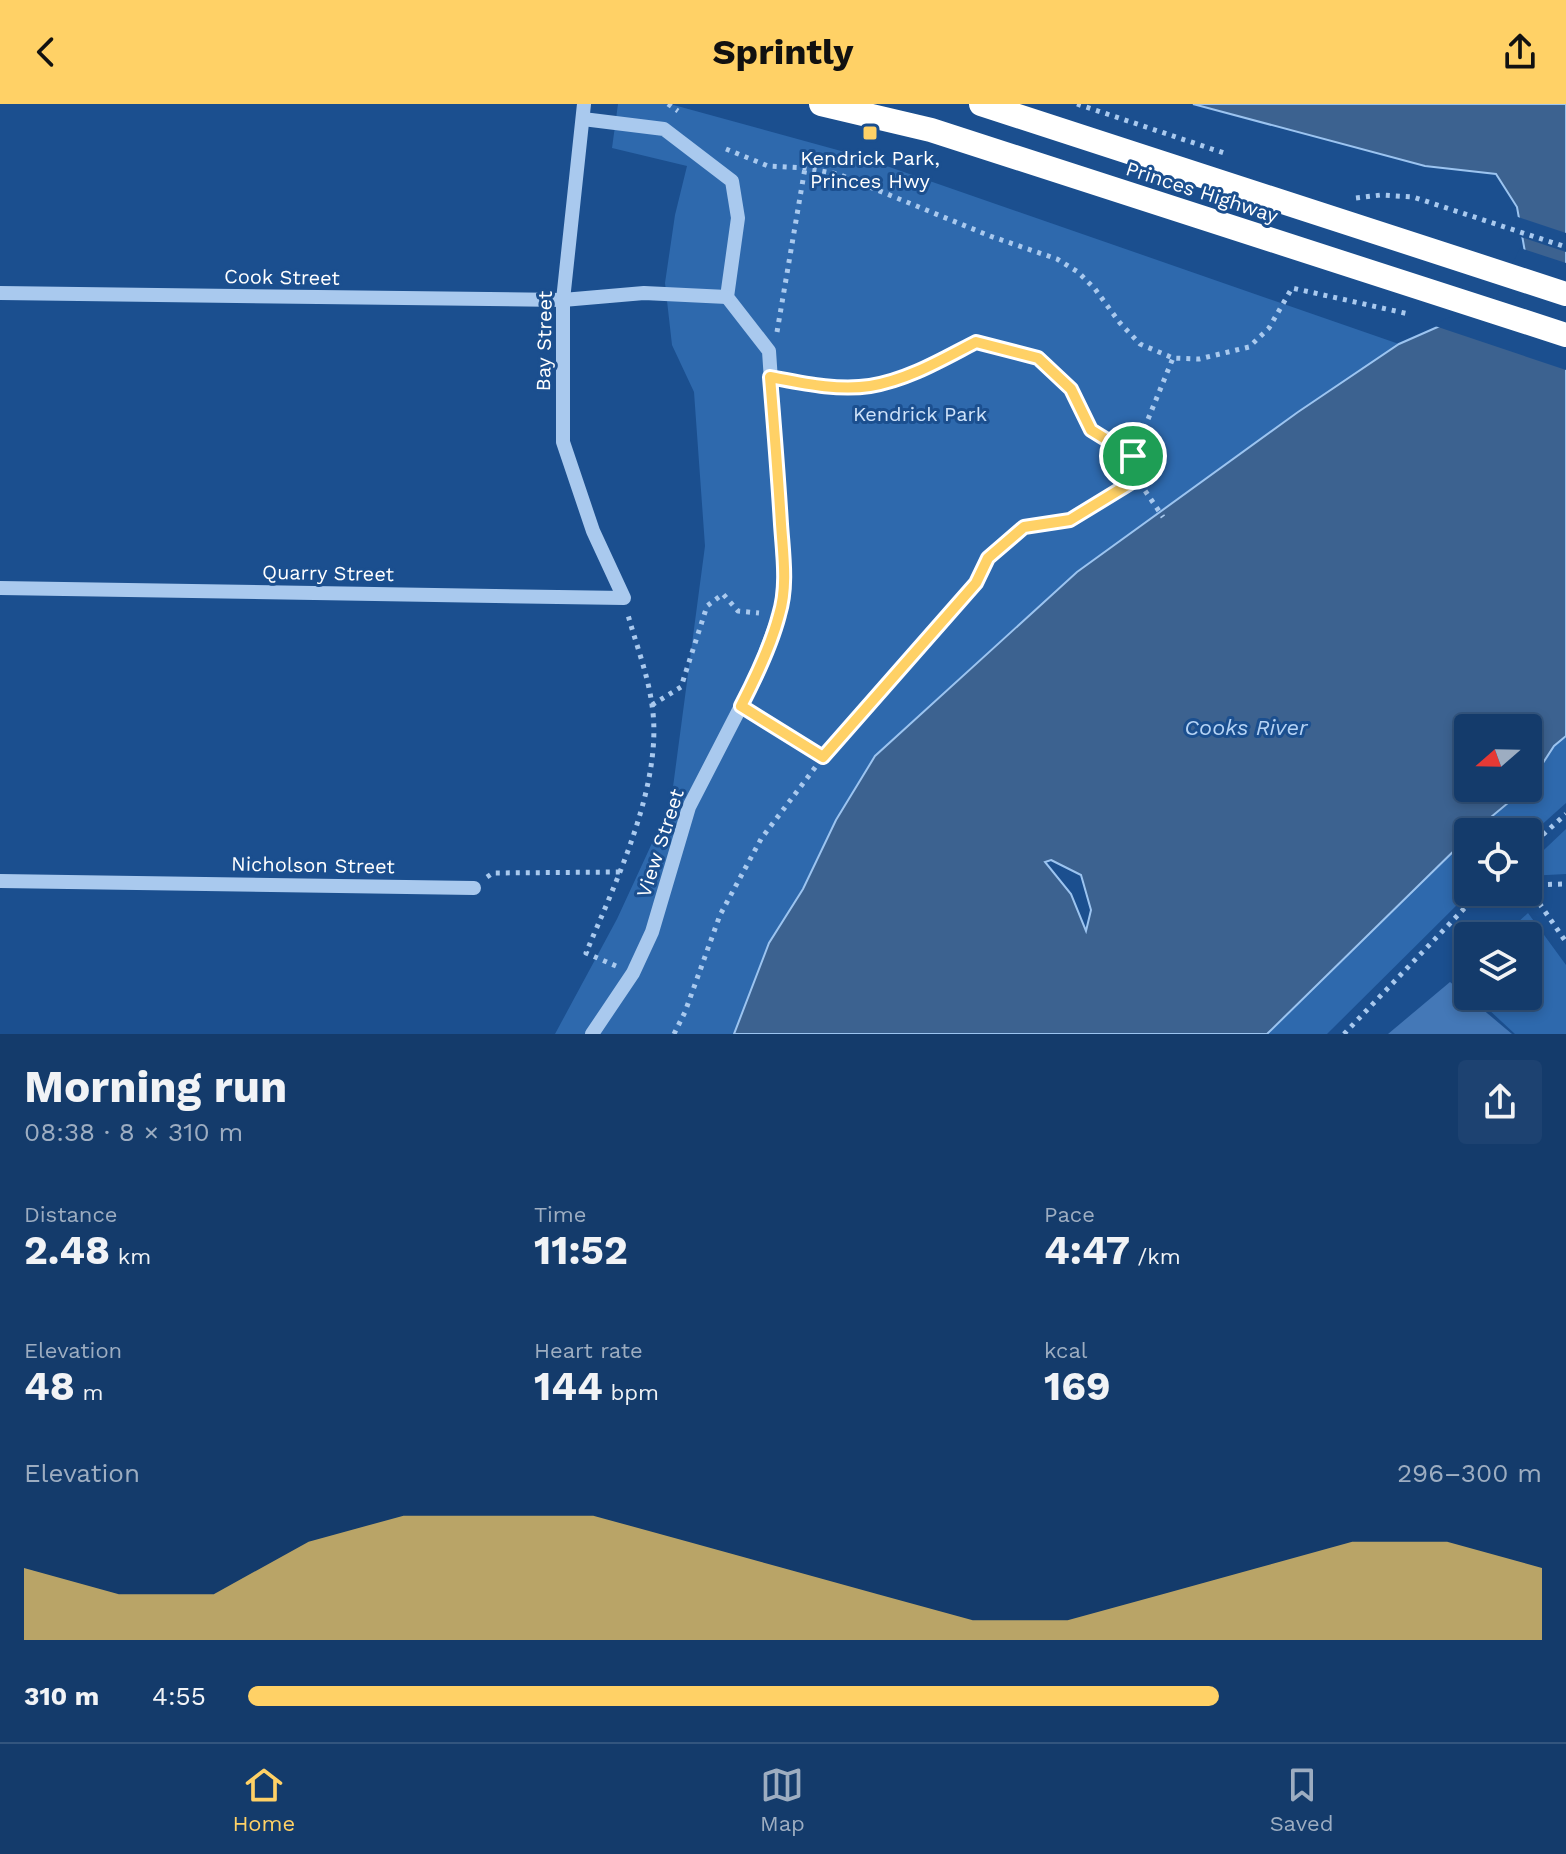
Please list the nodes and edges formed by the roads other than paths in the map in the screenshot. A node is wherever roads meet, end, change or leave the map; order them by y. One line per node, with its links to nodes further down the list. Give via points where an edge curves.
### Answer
1 (821, 104): 8 (highway, Princes Highway, via 931,130)
2 (981, 104): 5 (highway, Princes Highway)
3 (584, 112): 6 (street, via 664,129 732,181 738,218); 7 (street, Bay Street)
4 (0, 293): 7 (street, Cook Street)
5 (1566, 294)
6 (727, 297): 7 (street, via 644,293); 13 (street, View Street, via 769,351 783,598 757,675 689,807 652,932 633,973)
7 (563, 300): 10 (street, Bay Street, via 563,442 593,531)
8 (1566, 335)
9 (0, 588): 10 (street, Quarry Street)
10 (624, 598)
11 (0, 881): 12 (street, Nicholson Street)
12 (474, 888)
13 (592, 1034)

